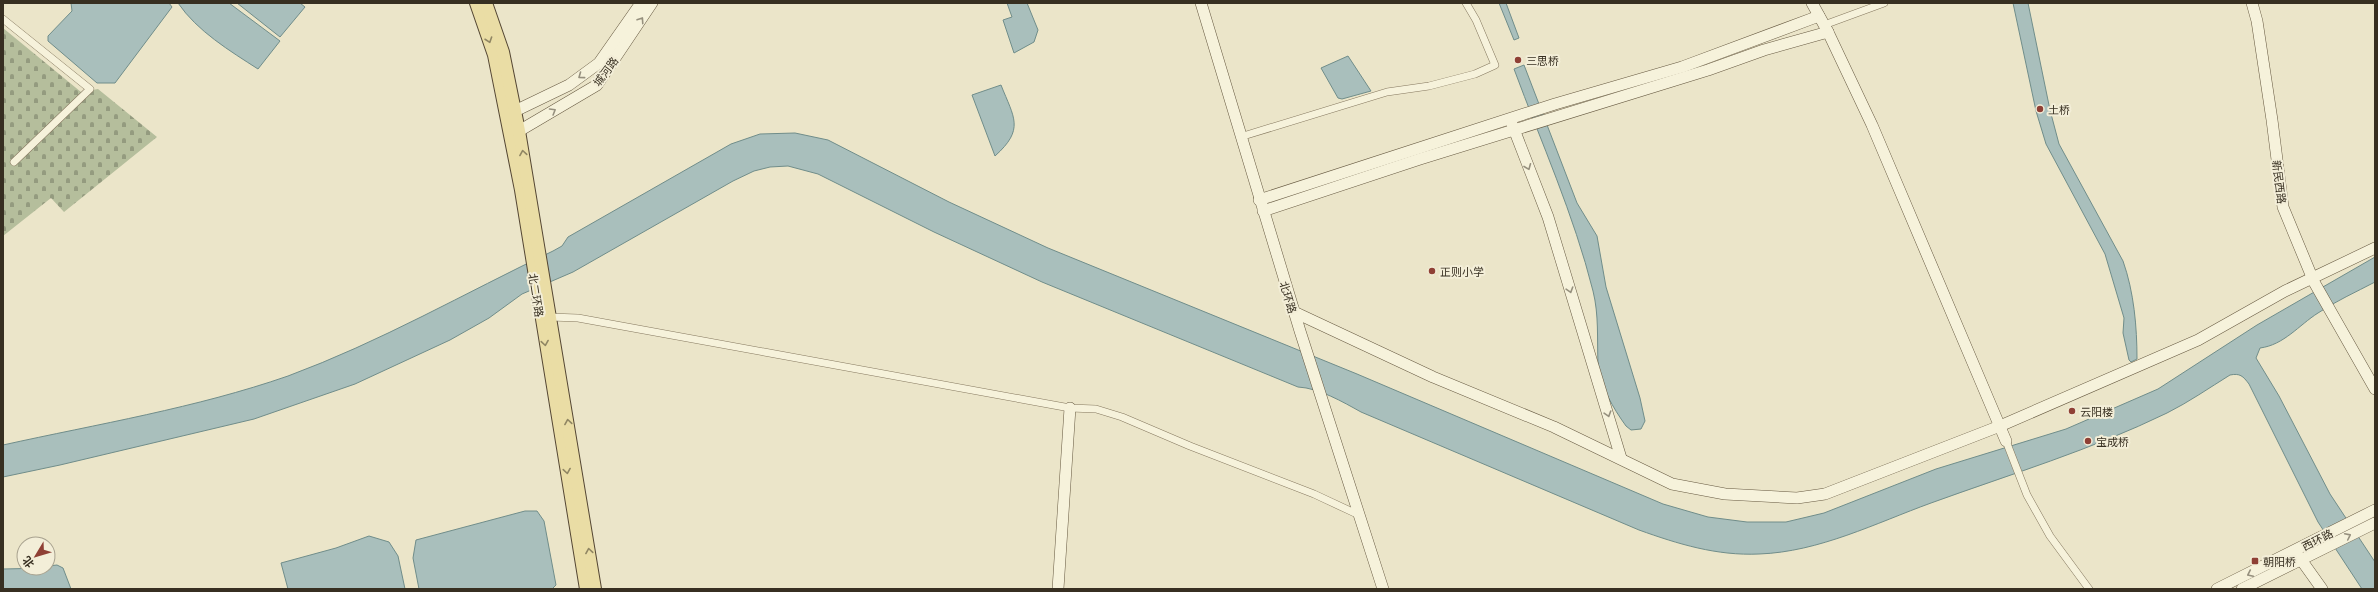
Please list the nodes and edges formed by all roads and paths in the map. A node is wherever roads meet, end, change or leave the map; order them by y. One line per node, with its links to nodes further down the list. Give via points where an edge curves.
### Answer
1 (476, 3): 19 (main road, 北二环路, one-way to 19, via 494,55)
2 (486, 3): 12 (main road, 北二环路, via 503,52)
3 (641, 3): 12 (street, 城河路, one-way to 12, via 599,63 569,85)
4 (652, 3): 15 (street, 城河路, one-way to 4, via 597,85)
5 (1201, 3): 16 (street, 北环路)
6 (1466, 3): 16 (street, via 1495,65 1475,74 1429,86 1388,92)
7 (1812, 3): 11 (street)
8 (1884, 3): 11 (street)
9 (2252, 3): 21 (street, 新民西路, via 2257,21 2283,207)
10 (3, 19): 17 (street, via 90,89)
11 (1824, 25): 13 (street); 14 (street, via 1708,70); 27 (street, via 1872,125)
12 (516, 111): 15 (main road, 北二环路)
13 (1510, 119): 14 (street); 18 (street)
14 (1514, 130): 18 (street); 29 (street, one-way to 29, via 1548,217)
15 (519, 131): 19 (main road, 北二环路, one-way to 15)
16 (1240, 137): 18 (street, 北环路)
17 (14, 162)
18 (1261, 205): 23 (street, 北环路)
19 (534, 248): 22 (main road, 北二环路)
20 (2375, 248): 21 (street)
21 (2313, 280): 25 (street, 新民西路); 27 (street, via 2285,291 2198,340)
22 (543, 303): 24 (main road, 北二环路); 36 (main road, 北二环路, one-way to 36)
23 (1294, 312): 29 (street, via 1434,377); 31 (street, 北环路)
24 (550, 317): 26 (street, via 578,318); 37 (main road, 北二环路, one-way to 24)
25 (2375, 389)
26 (1070, 408): 31 (street, via 1096,409 1122,417); 38 (street)
27 (2000, 426): 28 (street); 29 (street, via 1825,494 1797,498 1725,494 1672,484)
28 (2006, 440): 40 (street, via 2024,490 2050,536)
29 (1621, 458)
30 (2375, 510): 33 (street, 西环路)
31 (1360, 515): 39 (street, 北环路)
32 (2372, 525): 33 (street, 西环路, one-way to 32)
33 (2324, 541): 34 (street, 西环路); 35 (street, 西环路)
34 (2295, 550): 35 (street); 41 (street, 西环路, one-way to 41)
35 (2302, 560): 42 (street, 西环路); 43 (street)
36 (586, 589)
37 (595, 589)
38 (1058, 589)
39 (1383, 589)
40 (2089, 589)
41 (2217, 589)
42 (2242, 589)
43 (2322, 589)

